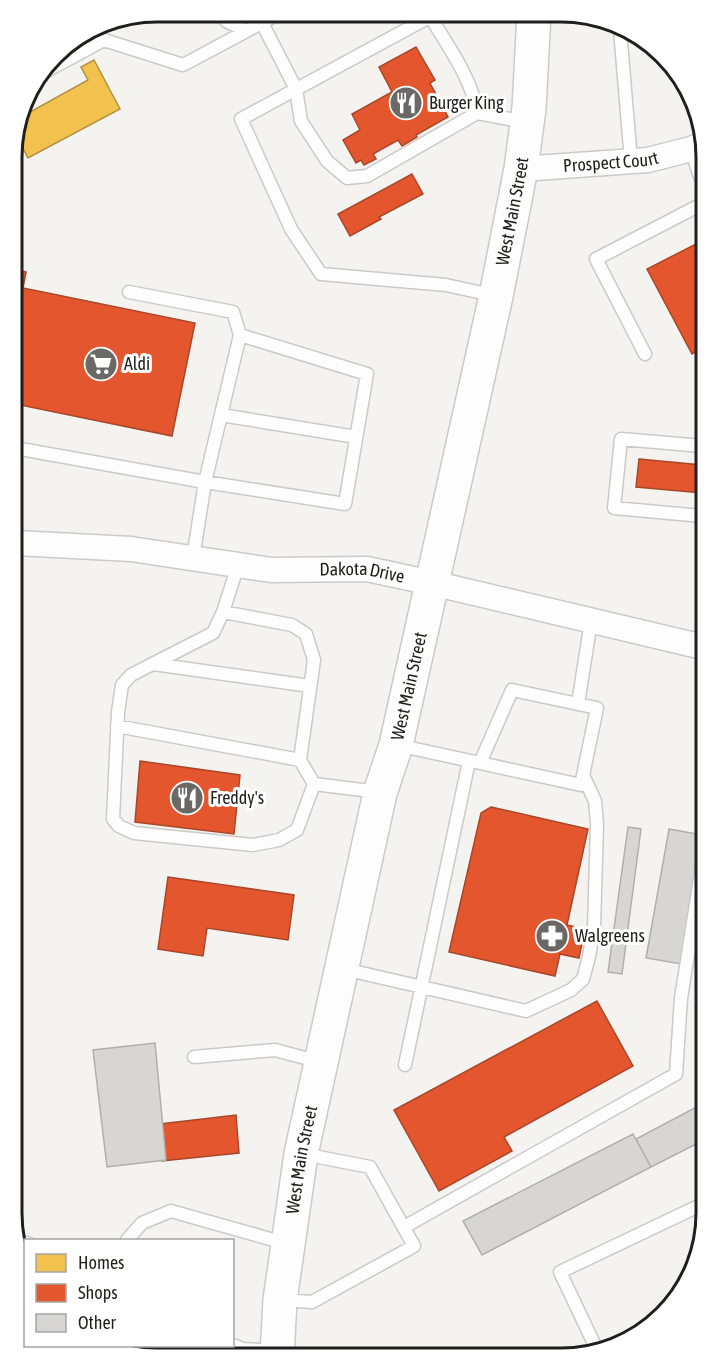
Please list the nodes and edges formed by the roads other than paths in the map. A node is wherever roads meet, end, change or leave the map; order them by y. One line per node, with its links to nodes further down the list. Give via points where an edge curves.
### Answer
1 (228, 22): 6 (lane)
2 (419, 22): 11 (lane)
3 (436, 22): 12 (lane, via 476,103)
4 (534, 22): 13 (main road, West Main Street)
5 (262, 23): 6 (lane); 11 (lane)
6 (246, 31): 9 (lane, via 183,65)
7 (621, 36): 15 (lane)
8 (97, 37): 9 (lane)
9 (104, 40): 10 (lane)
10 (61, 63)
11 (296, 89): 12 (lane, via 301,121 327,161 347,178 367,176); 19 (lane, via 241,119 291,229 321,274 446,285)
12 (477, 113): 13 (lane)
13 (527, 122): 16 (main road, West Main Street)
14 (695, 147): 15 (street, Prospect Court)
15 (632, 161): 16 (street, Prospect Court)
16 (521, 169): 19 (main road, West Main Street)
17 (696, 207): 21 (lane, via 596,259)
18 (129, 292): 20 (lane, via 233,312)
19 (496, 296): 31 (main road, West Main Street)
20 (240, 335): 22 (lane); 23 (lane, via 367,374)
21 (645, 354)
22 (221, 415): 23 (lane); 26 (lane)
23 (356, 436): 26 (lane, via 345,504)
24 (696, 445): 27 (lane, via 621,439 614,508)
25 (22, 449): 26 (lane)
26 (206, 482): 29 (lane)
27 (696, 515)
28 (22, 543): 29 (street, Dakota Drive, via 131,549)
29 (193, 558): 30 (street, Dakota Drive)
30 (238, 565): 31 (street, Dakota Drive, via 271,570 367,569); 32 (lane)
31 (432, 583): 33 (street, Dakota Drive); 39 (main road, West Main Street)
32 (223, 612): 35 (lane, via 213,633); 36 (lane, via 292,625 306,634 314,660)
33 (591, 621): 34 (street, Dakota Drive); 37 (lane)
34 (696, 645)
35 (153, 664): 36 (lane); 38 (lane, via 131,675 122,685)
36 (310, 686): 40 (lane)
37 (578, 704): 41 (lane, via 512,690); 42 (lane, via 597,708)
38 (117, 726): 40 (lane); 43 (lane, via 113,819 134,833 253,845 279,840 297,830)
39 (396, 745): 41 (lane); 44 (main road, West Main Street)
40 (300, 760): 43 (lane)
41 (474, 762): 42 (lane, via 581,785); 47 (lane)
42 (583, 775): 47 (lane, via 595,801 597,824 594,927 582,979 571,990 526,1011)
43 (314, 784): 44 (lane)
44 (380, 793): 46 (main road, West Main Street)
45 (696, 904): 53 (lane, via 681,998 676,1074)
46 (342, 968): 47 (lane); 49 (main road, West Main Street)
47 (422, 987): 50 (lane)
48 (194, 1057): 49 (lane, via 275,1050)
49 (321, 1062): 51 (main road, West Main Street)
50 (405, 1065)
51 (302, 1154): 53 (lane, via 370,1167); 55 (main road, West Main Street)
52 (696, 1207): 57 (lane, via 560,1272)
53 (404, 1227): 56 (lane, via 414,1246 312,1302)
54 (128, 1239): 55 (lane, via 142,1223 171,1211)
55 (288, 1244): 56 (main road, West Main Street)
56 (280, 1300): 58 (main road, West Main Street)
57 (594, 1344)
58 (277, 1348)

